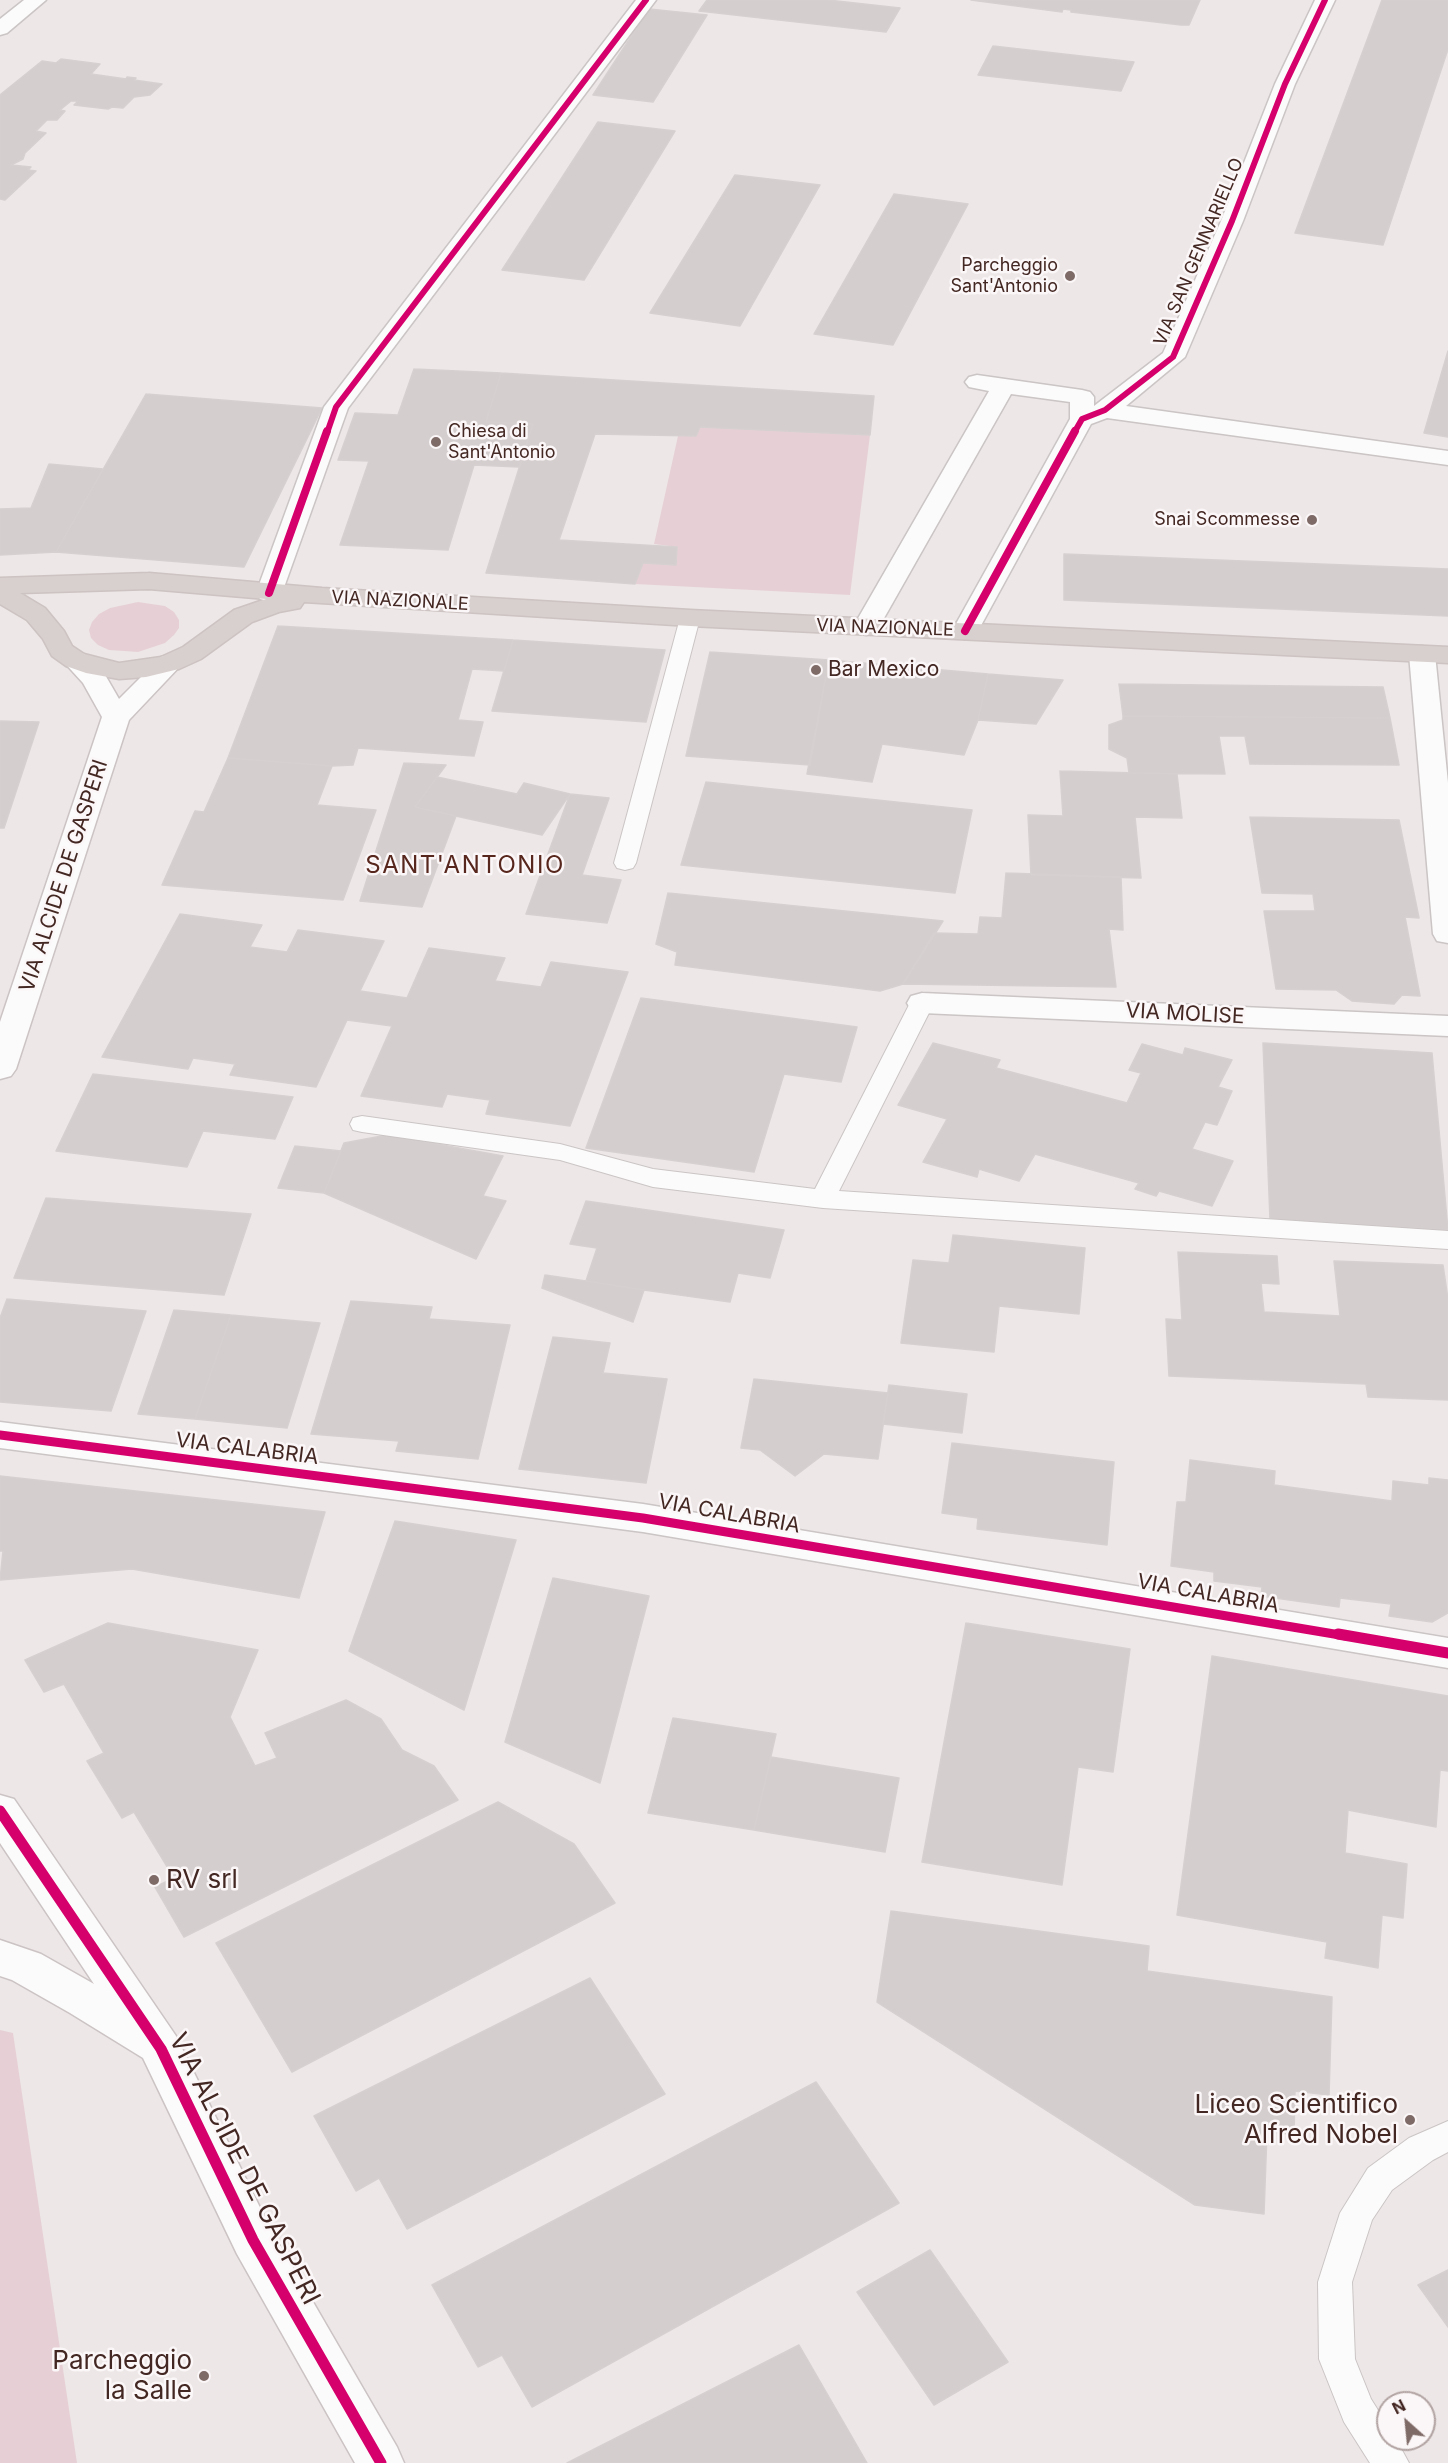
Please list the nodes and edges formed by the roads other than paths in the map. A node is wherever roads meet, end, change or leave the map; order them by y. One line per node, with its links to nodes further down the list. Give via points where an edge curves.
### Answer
1 (36, 0): 4 (street)
2 (646, 0): 13 (street, via 336,407)
3 (1325, 0): 8 (street, VIA SAN GENNARIELLO, via 1285,84 1173,357)
4 (0, 29)
5 (977, 382): 6 (street)
6 (1004, 386): 7 (street); 17 (street)
7 (1082, 408): 8 (street, VIA SAN GENNARIELLO); 18 (street)
8 (1105, 410): 9 (street)
9 (1448, 458)
10 (123, 583): 11 (main road, VIA NAZIONALE); 12 (main road, VIA NAZIONALE); 19 (main road, VIA NAZIONALE, via 80,598 64,610 55,623)
11 (173, 584): 13 (main road, VIA NAZIONALE); 20 (main road, VIA NAZIONALE, via 208,600 216,613 216,627)
12 (0, 586)
13 (269, 593): 15 (main road, VIA NAZIONALE)
14 (0, 596): 19 (main road, via 36,614)
15 (322, 596): 16 (main road, VIA NAZIONALE); 20 (main road, VIA NAZIONALE, via 273,605 243,616)
16 (690, 618): 17 (main road, VIA NAZIONALE); 25 (lane)
17 (866, 627): 18 (main road, VIA NAZIONALE)
18 (965, 631): 21 (main road, VIA NAZIONALE)
19 (55, 637): 22 (main road, via 61,650)
20 (208, 641): 23 (main road, VIA NAZIONALE)
21 (1435, 654): 26 (street)
22 (75, 660): 23 (main road, VIA NAZIONALE, via 119,670); 24 (street, via 99,685)
23 (170, 663): 24 (street, VIA ALCIDE DE GASPERI)
24 (117, 717): 29 (street, VIA ALCIDE DE GASPERI)
25 (625, 863)
26 (1448, 934)
27 (922, 1003): 28 (street, VIA MOLISE); 31 (lane)
28 (1448, 1026)
29 (0, 1069)
30 (362, 1124): 31 (lane, via 560,1152 653,1178)
31 (823, 1199): 32 (lane)
32 (1448, 1240)
33 (0, 1435): 34 (street, VIA CALABRIA, via 643,1518)
34 (1448, 1653)
35 (0, 1812): 37 (street, VIA ALCIDE DE GASPERI)
36 (0, 1958): 37 (street, VIA ALCIDE DE GASPERI, via 26,1967 85,2000)
37 (161, 2049): 39 (street, VIA ALCIDE DE GASPERI, via 253,2240)
38 (1448, 2136): 40 (lane, via 1421,2149 1380,2179 1357,2213 1335,2282 1337,2359 1357,2410)
39 (381, 2463)
40 (1391, 2463)

